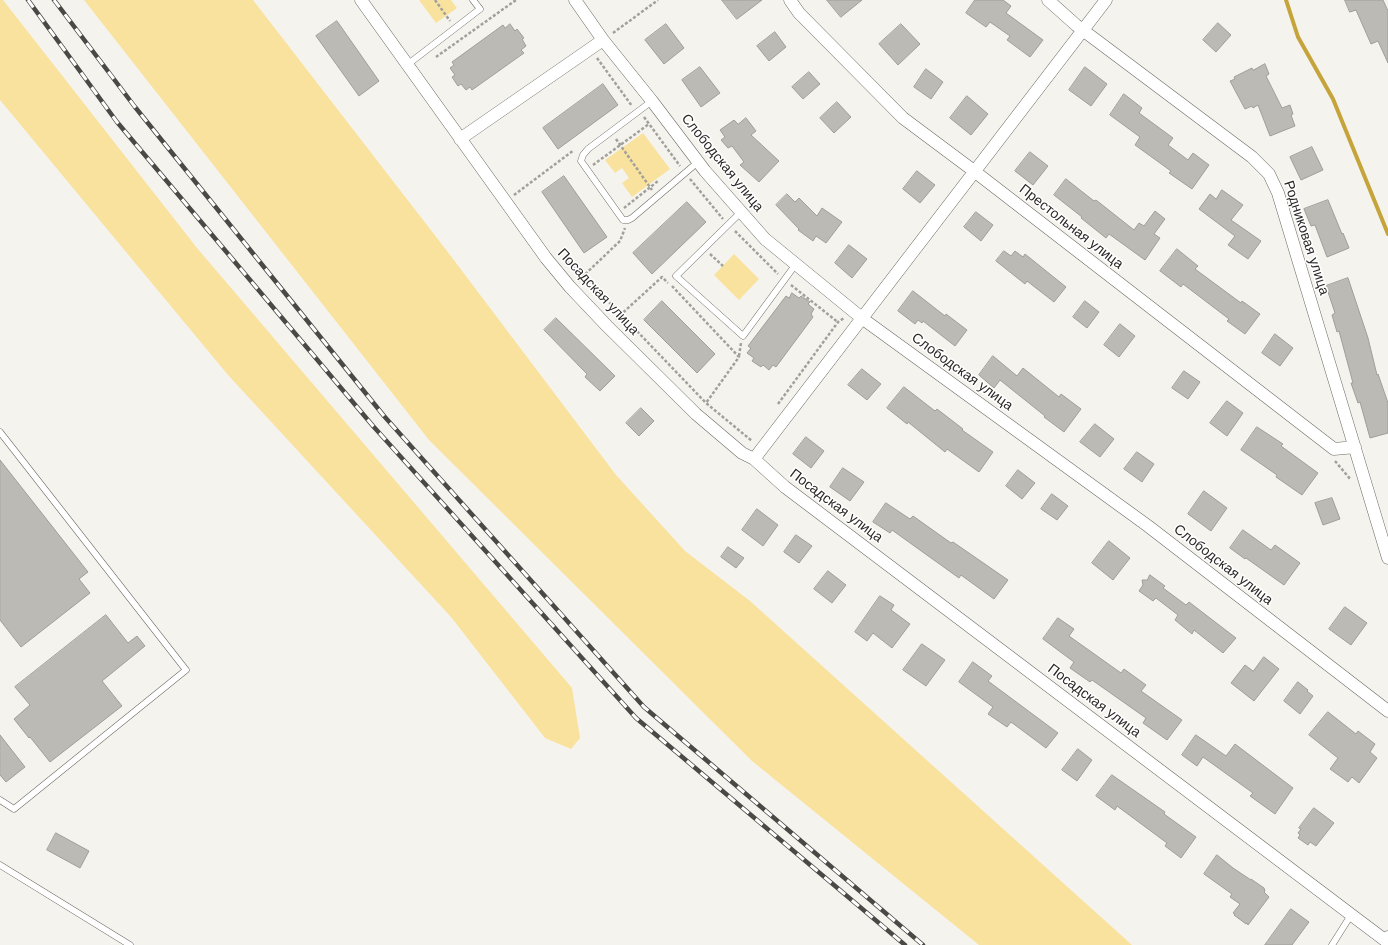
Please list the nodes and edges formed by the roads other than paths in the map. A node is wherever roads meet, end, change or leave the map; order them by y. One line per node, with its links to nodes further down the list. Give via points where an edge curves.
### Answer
1 (361, 0): 9 (street, Посадская улица)
2 (473, 0): 9 (lane, via 480,10)
3 (575, 0): 8 (street, Слободская улица)
4 (790, 0): 13 (street, Престольная улица, via 799,13 903,118)
5 (1048, 0): 7 (street, Родниковая улица)
6 (1106, 0): 7 (street)
7 (1084, 30): 13 (street); 18 (street, Родниковая улица, via 1252,157 1268,174 1278,193)
8 (603, 40): 10 (street, Слободская улица); 11 (street)
9 (407, 65): 11 (street, Посадская улица)
10 (652, 101): 12 (street, Слободская улица); 12 (lane, via 582,155 581,161 623,220 632,218)
11 (460, 139): 19 (street, Посадская улица, via 570,287 696,414 742,453)
12 (698, 162): 14 (street, Слободская улица)
13 (974, 171): 16 (street); 18 (street, Престольная улица, via 1334,449)
14 (741, 212): 15 (street, Слободская улица, via 765,239); 15 (lane, via 676,276 742,336)
15 (796, 264): 16 (street, Слободская улица)
16 (863, 319): 19 (street); 21 (street, Слободская улица, via 1148,526)
17 (0, 432): 22 (lane, via 186,670 14,809)
18 (1355, 447): 20 (street, Родниковая улица)
19 (754, 459): 24 (street, Посадская улица, via 785,487)
20 (1388, 558)
21 (1388, 710)
22 (0, 800)
23 (0, 865): 26 (lane)
24 (1351, 915): 25 (street, Посадская улица); 27 (lane)
25 (1387, 939)
26 (130, 945)
27 (1332, 945)

